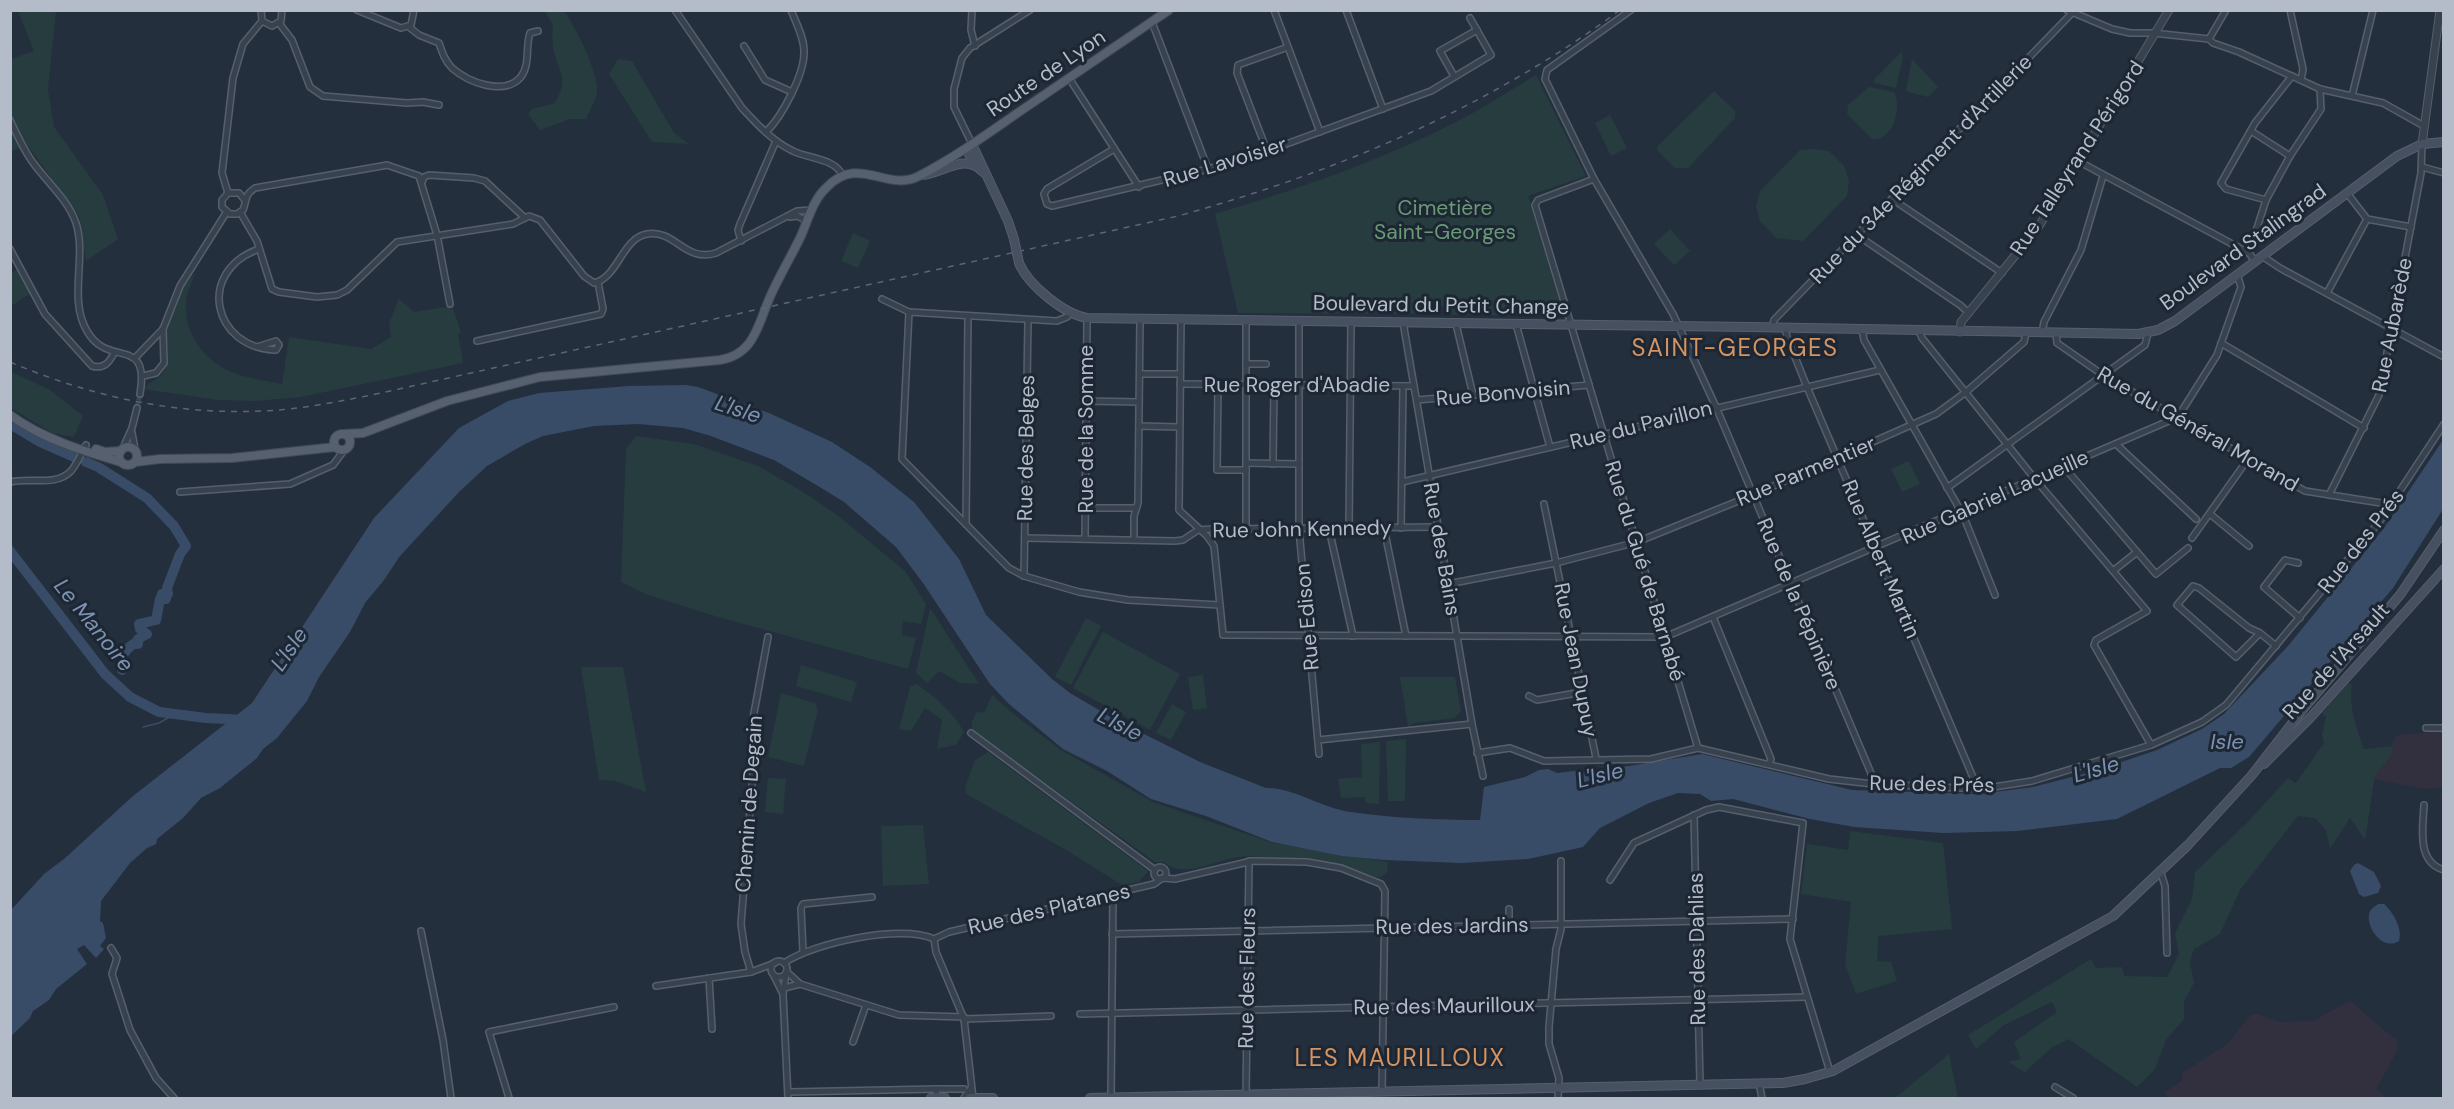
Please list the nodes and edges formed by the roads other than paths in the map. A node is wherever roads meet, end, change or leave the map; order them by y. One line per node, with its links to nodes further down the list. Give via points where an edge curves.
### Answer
1 (261, 10): 22 (street)
2 (282, 10): 24 (street)
3 (357, 10): 25 (street, via 394,26)
4 (414, 10): 25 (street)
5 (675, 10): 45 (street, via 742,108)
6 (791, 10): 38 (street, via 805,54)
7 (972, 10): 31 (street)
8 (1030, 10): 31 (street)
9 (1169, 10): 23 (main road, Route de Lyon)
10 (1274, 10): 32 (street)
11 (1346, 10): 41 (street)
12 (1631, 10): 64 (street, Rue de la Pépinière, via 1544,75)
13 (2089, 10): 20 (street)
14 (2169, 10): 28 (street, Rue Talleyrand Périgord)
15 (2226, 10): 29 (street)
16 (2290, 10): 36 (street, via 2303,69)
17 (2373, 10): 39 (street)
18 (2070, 11): 20 (street); 71 (street, Rue du 34e Régiment d'Artillerie)
19 (2441, 15): 43 (street)
20 (2085, 17): 28 (street, via 2130,33)
21 (1470, 18): 26 (street)
22 (262, 21): 24 (street, via 272,26); 68 (street, via 243,44 233,78 222,173)
23 (1152, 22): 35 (main road, Route de Lyon); 59 (street)
24 (279, 23): 40 (street, via 292,40 310,87 322,96)
25 (410, 27): 27 (street, via 440,43 452,67 500,87 522,76 530,33)
26 (1477, 30): 33 (street, Rue Lavoisier, via 1491,55); 33 (street, via 1440,51)
27 (538, 31)
28 (2157, 33): 29 (street); 56 (street, Rue Talleyrand Périgord)
29 (2209, 39): 34 (street)
30 (744, 46): 38 (street, via 765,81)
31 (975, 46): 51 (street, via 959,64 953,99 956,115)
32 (1288, 47): 46 (street); 54 (street, via 1238,65 1237,73)
33 (1454, 76): 41 (street, Rue Lavoisier, via 1431,91)
34 (2292, 76): 36 (street); 44 (street)
35 (1069, 78): 48 (street); 51 (main road, Route de Lyon)
36 (2301, 80): 37 (street)
37 (2320, 89): 39 (street); 55 (street, via 2320,109)
38 (792, 92): 45 (street)
39 (2352, 96): 43 (street, via 2383,103)
40 (439, 105)
41 (1383, 109): 46 (street, Rue Lavoisier)
42 (10, 120): 126 (street, via 32,162 73,215 80,244 82,321 91,338)
43 (2424, 126): 52 (street)
44 (2251, 131): 55 (street); 72 (street, via 2221,183 2226,189)
45 (766, 132): 49 (street)
46 (1320, 132): 54 (street, Rue Lavoisier)
47 (1115, 134): 48 (street)
48 (1108, 138): 53 (street)
49 (776, 141): 62 (street, via 792,151 836,166); 83 (street, via 740,224)
50 (2444, 142): 52 (main road, Boulevard Stalingrad)
51 (972, 144): 57 (main road, via 968,152); 61 (main road, Route de Lyon); 66 (main road, Boulevard du Petit Change)
52 (2422, 144): 58 (street, Rue Aubarède); 69 (main road, Boulevard Stalingrad)
53 (1114, 149): 67 (street); 67 (street, Rue Lavoisier, via 1047,189 1045,201 1052,206)
54 (1267, 151): 59 (street, Rue Lavoisier)
55 (2290, 156): 72 (street)
56 (2078, 161): 63 (street); 89 (street, Rue Talleyrand Périgord, via 2039,226)
57 (974, 164): 61 (main road, via 960,163); 66 (main road)
58 (2422, 167): 60 (street); 80 (street, Rue Aubarède)
59 (1208, 170): 67 (street, Rue Lavoisier)
60 (2444, 173)
61 (921, 175): 62 (main road, via 904,180 861,172)
62 (843, 176): 73 (main road, via 824,189)
63 (2103, 176): 86 (street); 120 (street, via 2081,250)
64 (1594, 178): 109 (street, Rue du Gué de Barnabé, via 1534,205); 110 (street, Rue de la Pépinière)
65 (422, 182): 70 (street, via 415,174 382,166 255,188); 77 (street, via 429,176 485,181); 81 (street)
66 (991, 185): 96 (main road, Boulevard du Petit Change, bridge, via 1008,221 1019,263 1031,281)
67 (1139, 187)
68 (228, 193): 70 (street, via 239,193); 75 (street, via 221,204)
69 (2347, 193): 78 (street); 87 (main road, Boulevard Stalingrad)
70 (244, 199): 74 (street)
71 (1892, 199): 82 (street, Rue du 34e Régiment d'Artillerie); 89 (street)
72 (2266, 200): 86 (street)
73 (812, 210): 76 (street, via 803,209); 79 (main road)
74 (240, 212): 75 (street); 85 (street)
75 (226, 213): 115 (street, via 180,286)
76 (785, 217): 79 (street, via 797,216); 83 (street)
77 (525, 218): 81 (street, via 513,224); 91 (street, via 540,220 584,276)
78 (2367, 219): 80 (street); 92 (street)
79 (807, 221): 163 (main road, via 752,341 730,358 540,378 447,401)
80 (2411, 227): 114 (street, Rue Aubarède)
81 (437, 234): 85 (street, via 397,242 347,290 325,298 272,289); 94 (street)
82 (1857, 235): 97 (street); 111 (street, Rue du 34e Régiment d'Artillerie, via 1774,320)
83 (741, 240): 91 (street, via 704,256 664,235 643,235)
84 (10, 249): 126 (street, via 45,314 92,366 106,365)
85 (260, 249): 125 (street, via 234,262 221,283 218,300 231,331)
86 (2249, 253): 88 (street)
87 (2262, 256): 88 (main road, Boulevard Stalingrad); 92 (street)
88 (2254, 261): 90 (main road, Boulevard Stalingrad)
89 (2002, 273): 97 (street, Rue Talleyrand Périgord)
90 (2237, 274): 122 (main road, Boulevard Stalingrad, via 2175,321); 124 (street, via 2241,287)
91 (598, 282): 123 (street, via 601,314)
92 (2327, 293): 114 (street)
93 (882, 299): 95 (street)
94 (450, 304)
95 (909, 312): 98 (street); 196 (street, via 902,459)
96 (1070, 313): 99 (main road, Boulevard du Petit Change); 100 (street, via 1060,321)
97 (1969, 313): 117 (street, Rue Talleyrand Périgord, via 1961,322)
98 (969, 316): 100 (street); 196 (street)
99 (1087, 318): 101 (main road, Boulevard du Petit Change); 151 (street, Rue de la Somme)
100 (1028, 320): 206 (street, Rue des Belges)
101 (1140, 320): 102 (main road, Boulevard du Petit Change); 132 (street)
102 (1181, 320): 103 (main road, Boulevard du Petit Change); 133 (street)
103 (1246, 321): 104 (main road, Boulevard du Petit Change); 129 (street)
104 (1299, 321): 105 (main road, Boulevard du Petit Change); 140 (street, Rue Edison)
105 (1351, 322): 106 (main road, Boulevard du Petit Change); 141 (street)
106 (1402, 322): 107 (main road, Boulevard du Petit Change); 144 (street, Rue des Bains)
107 (1456, 324): 108 (main road, Boulevard du Petit Change); 149 (street)
108 (1516, 324): 109 (main road, Boulevard du Petit Change); 146 (street)
109 (1571, 324): 110 (main road, Boulevard du Petit Change); 142 (street, Rue du Gué de Barnabé)
110 (1678, 326): 111 (main road, Boulevard du Petit Change); 153 (street, Rue de la Pépinière)
111 (1772, 327): 112 (main road, Boulevard du Petit Change)
112 (1785, 328): 113 (main road, Boulevard du Petit Change); 145 (street, Rue Albert Martin)
113 (1862, 329): 116 (main road, Boulevard du Petit Change); 131 (street)
114 (2392, 329): 128 (street); 162 (street, Rue Aubarède, via 2379,394)
115 (163, 330): 127 (street); 135 (street, via 162,367)
116 (1919, 331): 117 (main road, Boulevard du Petit Change); 147 (street)
117 (1960, 332): 118 (main road, Boulevard du Petit Change)
118 (2014, 333): 119 (main road, Boulevard Stalingrad)
119 (2026, 333): 120 (main road, Boulevard Stalingrad); 147 (street, Rue Parmentier, via 2024,342)
120 (2042, 333): 121 (main road, Boulevard Stalingrad)
121 (2056, 333): 122 (main road, Boulevard Stalingrad); 134 (street, Rue du Général Morand, via 2057,343)
122 (2148, 333): 134 (street, via 2145,345)
123 (477, 341)
124 (2221, 343): 156 (street); 162 (street)
125 (257, 347)
126 (114, 353): 127 (street)
127 (135, 357): 135 (street)
128 (2444, 357)
129 (1246, 363): 130 (street); 138 (street)
130 (1266, 364)
131 (1880, 370): 145 (street, Rue du Pavillon); 158 (street)
132 (1140, 374): 133 (street); 152 (street)
133 (1180, 374): 136 (street)
134 (2103, 375): 156 (street, Rue du Général Morand); 166 (street)
135 (143, 376): 148 (street)
136 (1180, 384): 137 (street, Rue Roger d'Abadie); 160 (street)
137 (1218, 384): 138 (street, Rue Roger d'Abadie); 180 (street, via 1217,470)
138 (1246, 384): 139 (street, Rue Roger d'Abadie); 180 (street)
139 (1274, 385): 140 (street, Rue Roger d'Abadie); 177 (street)
140 (1299, 385): 141 (street, Rue Roger d'Abadie); 178 (street, Rue Edison)
141 (1350, 385): 143 (street, Rue Roger d'Abadie); 198 (street)
142 (1589, 385): 146 (street, Rue Bonvoisin); 164 (street, Rue du Gué de Barnabé)
143 (1403, 386): 144 (street, Rue Roger d'Abadie); 184 (street)
144 (1414, 386): 150 (street, Rue des Bains)
145 (1807, 387): 153 (street, Rue du Pavillon); 172 (street, Rue Albert Martin)
146 (1534, 390): 149 (street, Rue Bonvoisin); 168 (street)
147 (1966, 392): 158 (street, Rue Parmentier, via 1946,408); 166 (street)
148 (140, 394)
149 (1473, 396): 150 (street, Rue Bonvoisin)
150 (1417, 400): 181 (street, Rue des Bains)
151 (1086, 401): 152 (street); 191 (street, Rue de la Somme)
152 (1139, 402): 159 (street)
153 (1716, 407): 164 (street, Rue du Pavillon); 187 (street, Rue de la Pépinière)
154 (137, 408): 161 (street)
155 (10, 415): 169 (main road, via 46,436 73,441)
156 (2177, 417): 165 (street, Rue Gabriel Lacueille); 174 (street, Rue du Général Morand)
157 (2444, 424): 190 (street, Rue des Prés)
158 (1912, 425): 172 (street, Rue Parmentier); 185 (street)
159 (1139, 426): 160 (street); 192 (street)
160 (1179, 427): 204 (street, via 1179,510)
161 (132, 428): 170 (street); 171 (street)
162 (2364, 428): 188 (street, Rue Aubarède)
163 (363, 433): 167 (main road); 167 (main road, via 344,434 349,439)
164 (1603, 434): 168 (street, Rue du Pavillon); 210 (street, Rue du Gué de Barnabé)
165 (2116, 444): 179 (street, Rue Gabriel Lacueille); 195 (street)
166 (2008, 445): 182 (street); 185 (street)
167 (340, 446): 173 (main road, via 205,460); 186 (street, via 337,462 290,484)
168 (1550, 447): 181 (street, Rue du Pavillon)
169 (85, 448): 171 (main road); 175 (main road); 183 (street, via 63,477)
170 (135, 449): 171 (main road); 173 (main road); 176 (main road)
171 (122, 450): 175 (main road)
172 (1839, 458): 187 (street, Rue Parmentier); 212 (street, Rue Albert Martin)
173 (160, 459): 176 (main road)
174 (2248, 459): 188 (street, Rue du Général Morand, via 2305,492); 194 (street)
175 (122, 462): 176 (main road)
176 (135, 462)
177 (1272, 464): 178 (street); 180 (street)
178 (1299, 464): 202 (street, Rue Edison)
179 (2064, 466): 182 (street, Rue Gabriel Lacueille); 214 (street)
180 (1246, 467): 201 (street)
181 (1430, 476): 184 (street, Rue du Pavillon); 197 (street, Rue des Bains)
182 (2034, 479): 193 (street, Rue Gabriel Lacueille); 218 (street)
183 (10, 482)
184 (1402, 482): 200 (street)
185 (1947, 488): 193 (street)
186 (180, 492)
187 (1753, 495): 210 (street, Rue Parmentier); 221 (street, Rue de la Pépinière)
188 (2329, 495): 190 (street, Rue du Général Morand)
189 (1544, 504): 215 (street, Rue Jean Dupuy)
190 (2390, 506): 225 (street, Rue des Prés)
191 (1085, 508): 192 (street); 208 (street, Rue de la Somme)
192 (1136, 508): 209 (street)
193 (1960, 512): 212 (street, Rue Gabriel Lacueille); 222 (street)
194 (2210, 514): 207 (street); 211 (street)
195 (2196, 519)
196 (966, 524): 219 (street, via 1010,568)
197 (1438, 527): 200 (street, Rue John Kennedy); 220 (street, Rue des Bains)
198 (1348, 528): 199 (street, Rue John Kennedy); 203 (street, Rue John Kennedy)
199 (1384, 528): 200 (street, Rue John Kennedy); 229 (street)
200 (1401, 528)
201 (1246, 529): 202 (street, Rue John Kennedy); 204 (street, Rue John Kennedy)
202 (1299, 529): 203 (street, Rue John Kennedy); 227 (street, Rue Edison)
203 (1329, 529): 228 (street)
204 (1198, 530): 209 (street, Rue John Kennedy, via 1184,540); 223 (street, via 1214,546)
205 (2444, 530): 237 (main road, via 2400,595)
206 (1025, 538): 208 (street, Rue John Kennedy); 219 (street, Rue des Belges)
207 (2192, 538)
208 (1085, 539): 209 (street, Rue John Kennedy)
209 (1134, 540)
210 (1637, 542): 215 (street, Rue Parmentier); 233 (street, Rue du Gué de Barnabé)
211 (2249, 546)
212 (1876, 548): 221 (street, Rue Gabriel Lacueille); 255 (street, Rue Albert Martin)
213 (2188, 548): 214 (street, via 2156,574)
214 (2137, 552): 218 (street)
215 (1556, 562): 220 (street, Rue Parmentier); 231 (street, Rue Jean Dupuy)
216 (2298, 563): 225 (street, via 2285,560 2264,587)
217 (2444, 569): 238 (main road, Rue de l'Arsault)
218 (2113, 571): 246 (street, via 2146,611 2096,640 2094,645)
219 (1024, 576): 223 (street, via 1079,592 1128,600)
220 (1448, 584): 230 (street, Rue des Bains)
221 (1791, 584): 224 (street, Rue Gabriel Lacueille); 254 (street, Rue de la Pépinière)
222 (1995, 595)
223 (1220, 604): 227 (street, via 1224,635)
224 (1713, 617): 233 (street, Rue Gabriel Lacueille); 251 (street, via 1771,759)
225 (2300, 618): 234 (street, Rue des Prés)
226 (2260, 633): 226 (street, via 2248,628 2199,588 2193,586 2177,604 2236,657); 234 (street)
227 (1309, 635): 228 (street); 245 (street, Rue Edison)
228 (1353, 636): 229 (street)
229 (1406, 636): 230 (street)
230 (1457, 636): 231 (street); 239 (street, Rue des Bains)
231 (1571, 636): 233 (street); 235 (street, Rue Jean Dupuy)
232 (768, 637): 283 (street, Chemin de Degain, via 752,724 753,772 741,924)
233 (1665, 637): 247 (street, Rue du Gué de Barnabé)
234 (2276, 646): 246 (street, Rue des Prés, via 2226,705 2202,722)
235 (1582, 692): 236 (street, via 1537,700); 250 (street, Rue Jean Dupuy)
236 (1529, 696)
237 (2298, 716): 238 (main road); 240 (main road)
238 (2310, 718): 241 (main road, Rue de l'Arsault)
239 (1472, 724): 245 (street); 248 (street, Rue des Bains)
240 (2291, 725): 241 (main road); 252 (main road)
241 (2303, 725): 252 (main road, Rue de l'Arsault)
242 (2426, 728): 243 (street)
243 (2444, 728)
244 (971, 733): 262 (street)
245 (1318, 740): 249 (street, Rue Edison)
246 (2151, 745): 255 (street, Rue des Prés, via 2032,782)
247 (1698, 748): 250 (street, Rue des Prés, via 1651,759); 251 (street, Rue des Prés)
248 (1477, 753): 250 (street, Rue des Prés, via 1510,748 1544,760); 253 (street, Rue des Bains)
249 (1318, 754)
250 (1596, 758)
251 (1769, 764): 254 (street, Rue des Prés, via 1830,779)
252 (2252, 774): 260 (main road)
253 (1483, 776)
254 (1873, 784): 255 (street, Rue des Prés)
255 (1978, 789)
256 (2424, 805): 261 (street, via 2424,849 2429,862)
257 (1694, 815): 264 (street, via 1634,843); 269 (street, via 1719,807 1803,824); 270 (street, Rue des Dahlias)
258 (1249, 861): 263 (street, Rue des Platanes, via 1181,877); 273 (street, Rue des Platanes, via 1306,862 1341,868 1383,886); 275 (street, Rue des Fleurs)
259 (1561, 861): 271 (street)
260 (2160, 870): 280 (street, via 2165,886); 303 (main road, via 2105,922)
261 (2444, 870)
262 (1154, 872): 263 (street, Rue des Platanes); 263 (street, Rue des Platanes, via 1161,867); 265 (street, Rue des Platanes)
263 (1163, 876): 265 (street, Rue des Platanes)
264 (1610, 880)
265 (1149, 885): 266 (street, Rue des Platanes)
266 (1113, 894): 276 (street); 277 (street, Rue des Platanes, via 949,932)
267 (872, 897): 279 (street, via 803,904)
268 (1509, 909): 272 (street)
269 (1793, 919): 270 (street, Rue des Jardins); 290 (street, via 1790,939)
270 (1697, 921): 271 (street, Rue des Jardins); 291 (street, Rue des Dahlias)
271 (1561, 924): 272 (street, Rue des Jardins); 292 (street)
272 (1509, 925): 273 (street, Rue des Jardins)
273 (1384, 928): 275 (street, Rue des Jardins); 295 (street)
274 (421, 931): 318 (street)
275 (1248, 931): 276 (street, Rue des Jardins); 296 (street, Rue des Fleurs)
276 (1112, 934): 297 (street)
277 (934, 939): 279 (street, via 918,934 866,935); 300 (street)
278 (111, 948): 317 (street, via 117,958 112,974 130,1030 156,1078)
279 (803, 952): 282 (street)
280 (2167, 953)
281 (775, 963): 282 (street); 283 (street); 284 (street)
282 (784, 963): 285 (street)
283 (751, 972): 284 (street); 286 (street)
284 (773, 973): 285 (street, via 779,977); 289 (street)
285 (787, 973): 287 (street); 289 (street)
286 (709, 978): 288 (street); 301 (street)
287 (800, 984): 289 (street); 293 (street)
288 (656, 986)
289 (784, 991): 311 (street)
290 (1807, 997): 291 (street, Rue des Maurilloux); 303 (street)
291 (1699, 1000): 292 (street, Rue des Maurilloux); 305 (street, Rue des Dahlias)
292 (1551, 1004): 295 (street, Rue des Maurilloux); 308 (street, via 1549,1044)
293 (866, 1005): 300 (street, via 899,1015); 302 (street)
294 (614, 1007): 319 (street, via 489,1032)
295 (1383, 1007): 296 (street, Rue des Maurilloux); 310 (street)
296 (1247, 1010): 297 (street, Rue des Maurilloux); 312 (street, Rue des Fleurs)
297 (1112, 1013): 298 (street, Rue des Maurilloux); 324 (street)
298 (1080, 1014)
299 (1051, 1016): 300 (street)
300 (964, 1018): 306 (street)
301 (712, 1029)
302 (853, 1042)
303 (1830, 1072): 304 (main road, via 1794,1081)
304 (1760, 1083): 305 (main road); 326 (street)
305 (1700, 1084): 308 (main road)
306 (972, 1086): 320 (street); 321 (street)
307 (2055, 1087): 327 (street)
308 (1558, 1088): 313 (main road); 325 (street)
309 (964, 1089): 314 (street)
310 (1382, 1092): 313 (main road); 315 (main road)
311 (788, 1095): 314 (street)
312 (1246, 1095): 315 (main road); 316 (main road)
313 (1429, 1095)
314 (937, 1096)
315 (1320, 1096)
316 (1205, 1097): 324 (main road)
317 (174, 1098)
318 (451, 1098)
319 (509, 1098)
320 (964, 1098)
321 (972, 1098): 322 (main road)
322 (993, 1098)
323 (1090, 1098): 324 (main road)
324 (1111, 1098)
325 (1558, 1098)
326 (1762, 1098)
327 (2073, 1098)

